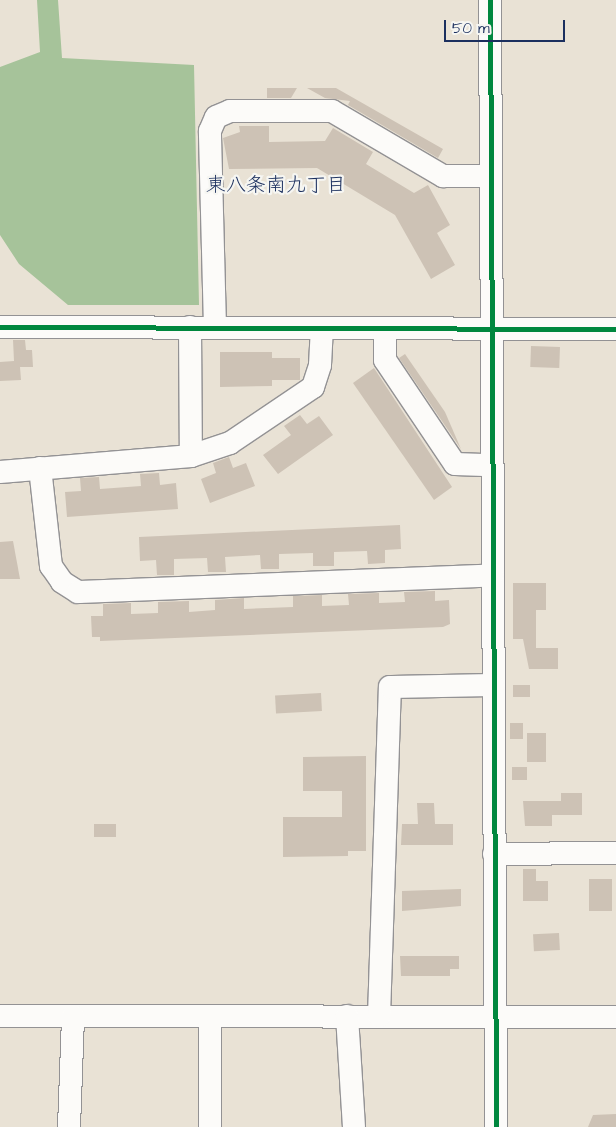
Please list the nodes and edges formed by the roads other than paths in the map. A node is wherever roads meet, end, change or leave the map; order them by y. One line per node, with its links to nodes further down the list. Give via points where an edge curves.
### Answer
1 (490, 0): 2 (street)
2 (490, 176): 5 (street, via 443,176 332,110 230,110 216,117 210,130); 8 (street)
3 (0, 327): 4 (street)
4 (190, 327): 5 (street); 10 (street)
5 (215, 327): 6 (street)
6 (322, 328): 7 (street); 10 (street, via 320,366 313,387 230,443)
7 (385, 328): 8 (street); 11 (street, via 386,360 455,464)
8 (489, 329): 9 (street); 11 (street)
9 (616, 329)
10 (191, 456): 12 (street)
11 (491, 465): 14 (street)
12 (40, 468): 13 (street); 14 (street, via 50,566 62,582 78,592)
13 (0, 472)
14 (493, 575): 15 (street)
15 (493, 685): 17 (street); 22 (street, via 390,687)
16 (616, 853): 17 (street)
17 (494, 854): 23 (street)
18 (0, 1016): 19 (street)
19 (73, 1016): 20 (street); 25 (street)
20 (210, 1016): 21 (street); 26 (street)
21 (347, 1016): 22 (street); 27 (street)
22 (380, 1016): 23 (street)
23 (495, 1016): 24 (street); 28 (street)
24 (616, 1017)
25 (69, 1127)
26 (210, 1127)
27 (354, 1127)
28 (496, 1127)

